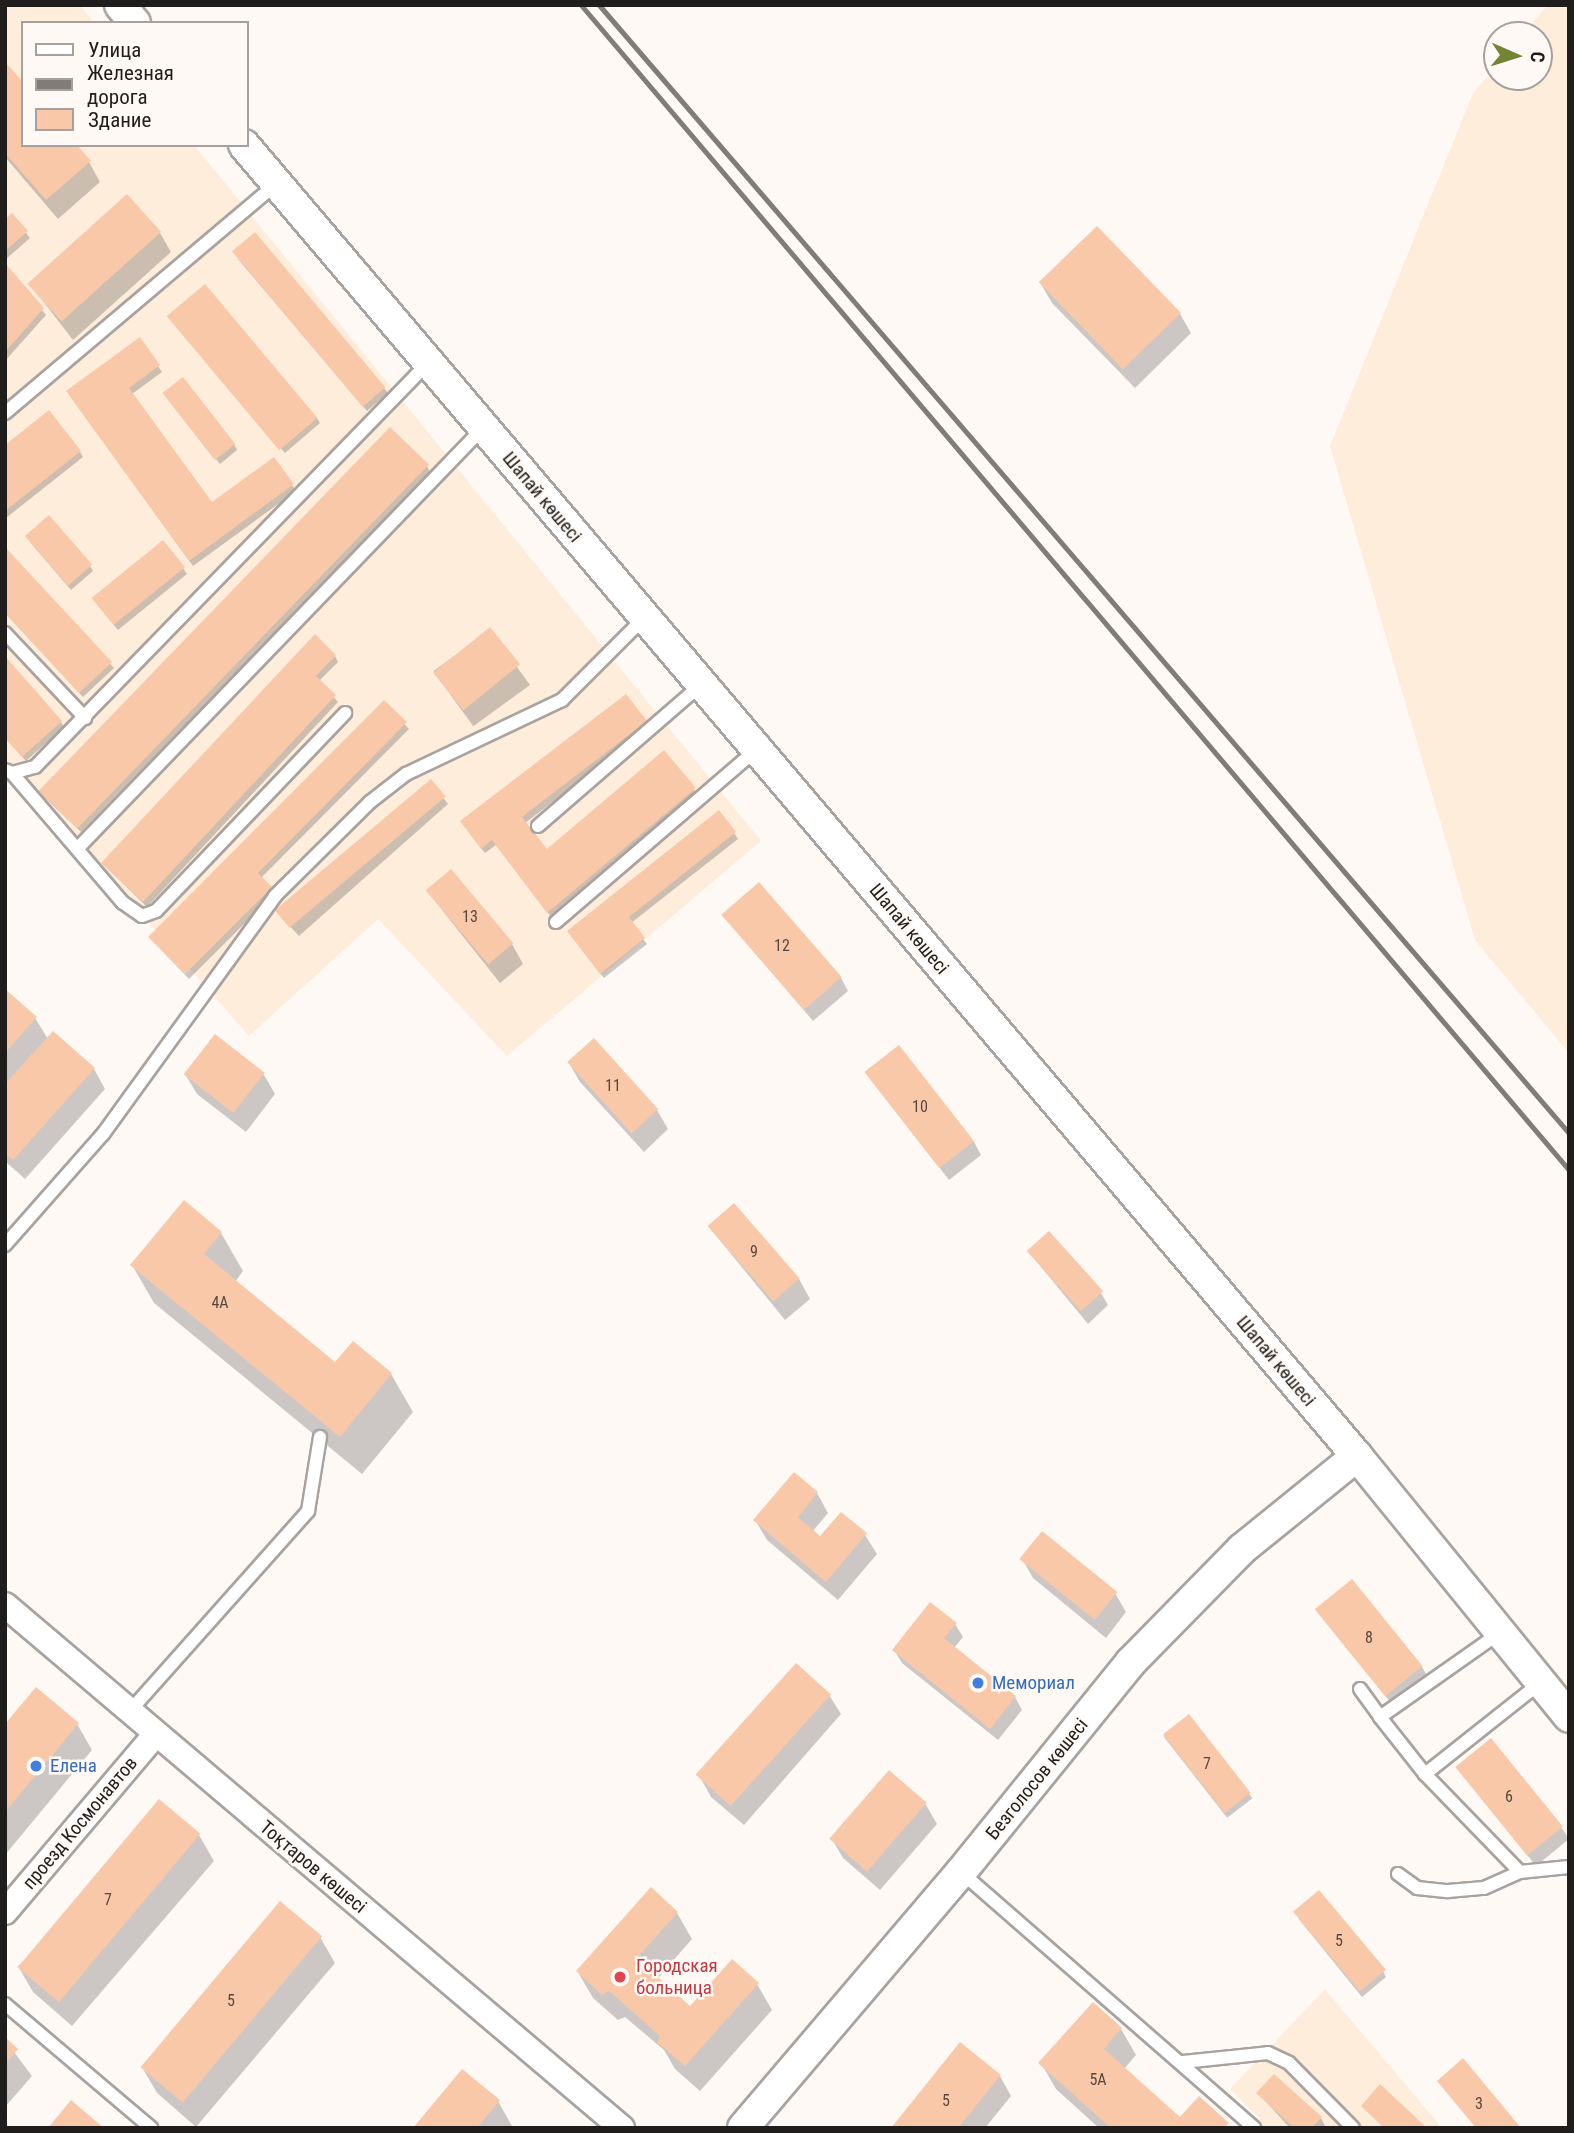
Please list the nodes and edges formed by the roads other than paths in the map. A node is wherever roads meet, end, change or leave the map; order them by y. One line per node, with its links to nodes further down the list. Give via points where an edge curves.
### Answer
1 (120, 5): 2 (street)
2 (133, 21)
3 (246, 147): 4 (street, Шапай көшесі)
4 (277, 182): 5 (street, Шапай көшесі); 6 (lane)
5 (429, 362): 7 (street, Шапай көшесі); 12 (lane)
6 (5, 413)
7 (483, 428): 8 (street, Шапай көшесі); 16 (lane)
8 (645, 618): 10 (street, Шапай көшесі); 18 (lane, via 562,700 406,774 370,802 275,896 103,1134)
9 (5, 633): 12 (lane)
10 (701, 685): 13 (street, Шапай көшесі); 15 (lane)
11 (345, 713): 16 (lane, via 156,911 142,916 122,902)
12 (85, 718): 14 (lane, via 35,767)
13 (756, 750): 17 (lane); 20 (street, Шапай көшесі)
14 (9, 772): 16 (lane)
15 (538, 826)
16 (77, 849)
17 (556, 922)
18 (5, 1245)
19 (320, 1437): 25 (lane, via 308,1511)
20 (1357, 1456): 22 (street, Шапай көшесі); 31 (street, Безголосов көшесі, via 1242,1549 1131,1662)
21 (5, 1605): 25 (street, Тоқтаров көшесі)
22 (1498, 1634): 23 (street, Шапай көшесі); 26 (lane)
23 (1540, 1683): 27 (street, Шапай көшесі); 29 (lane)
24 (1360, 1689): 26 (lane)
25 (129, 1712): 28 (street, Тоқтаров көшесі)
26 (1380, 1717): 29 (lane)
27 (1569, 1717)
28 (155, 1735): 34 (street, проезд Космонавтов); 37 (street, Тоқтаров көшесі)
29 (1425, 1774): 32 (lane)
30 (1569, 1867): 32 (lane)
31 (961, 1872): 36 (lane); 39 (street, Безголосов көшесі)
32 (1520, 1872): 33 (lane, via 1484,1888 1448,1891 1417,1888)
33 (1398, 1874)
34 (5, 1912)
35 (5, 2004): 38 (lane)
36 (1183, 2062): 40 (lane); 41 (lane, via 1268,2053 1289,2063)
37 (608, 2124)
38 (151, 2128)
39 (743, 2128)
40 (1254, 2128)
41 (1353, 2128)

